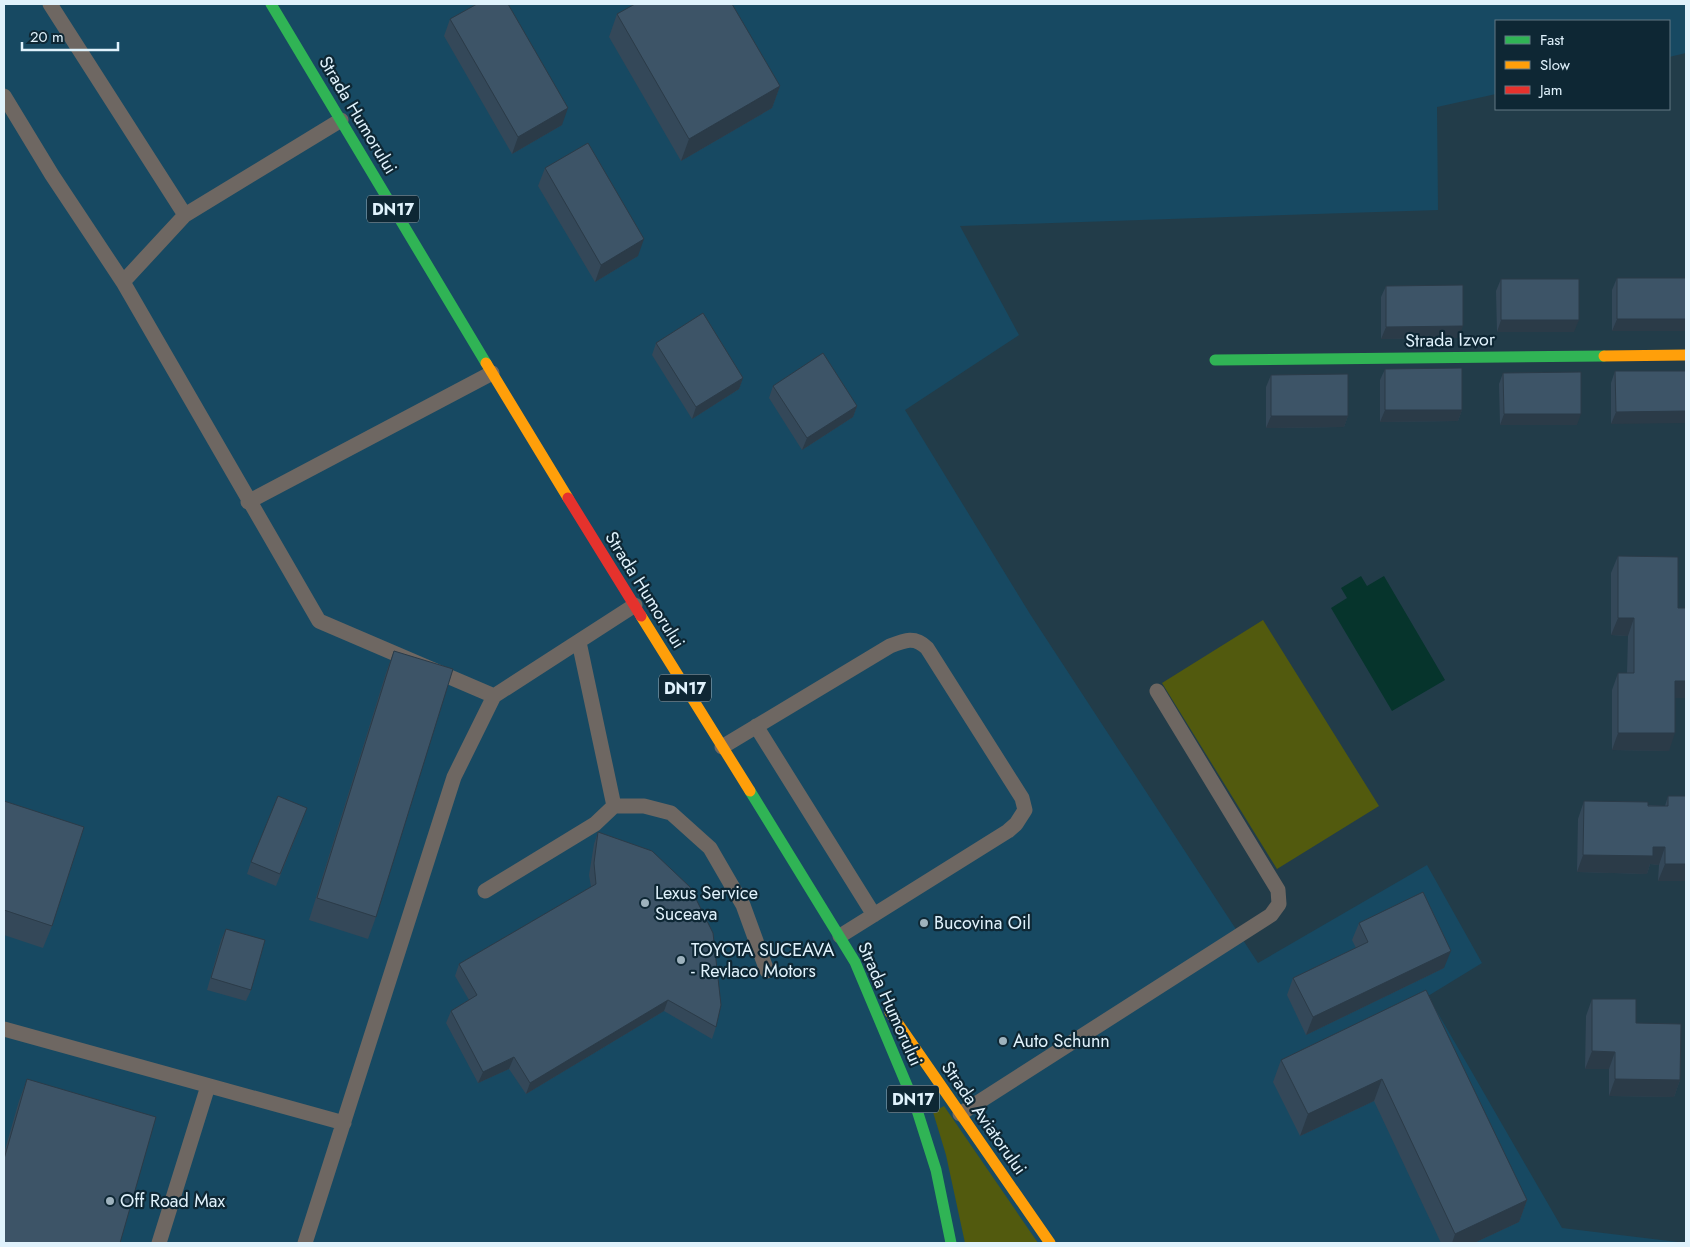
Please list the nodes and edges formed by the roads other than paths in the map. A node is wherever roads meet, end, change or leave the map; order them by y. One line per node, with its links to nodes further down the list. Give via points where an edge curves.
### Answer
1 (50, 4): 5 (lane)
2 (271, 4): 4 (main road, Strada Humorului / DN17)
3 (4, 96): 6 (lane)
4 (341, 120): 5 (lane); 9 (main road, Strada Humorului / DN17)
5 (185, 216): 6 (lane)
6 (122, 282): 10 (lane)
7 (1686, 355): 8 (main road, Strada Izvor)
8 (1215, 360)
9 (492, 373): 10 (lane); 11 (main road, Strada Humorului / DN17)
10 (248, 502): 14 (lane, via 318,621)
11 (635, 605): 12 (lane); 16 (main road, Strada Humorului / DN17)
12 (579, 642): 14 (lane); 17 (lane)
13 (1157, 691): 25 (lane, via 1278,890 1279,904 1271,915)
14 (494, 696): 26 (lane, via 454,777)
15 (756, 726): 16 (lane); 19 (lane); 19 (lane, via 890,646 910,639 920,641 1022,798 1025,810 1008,831)
16 (722, 747): 20 (main road, Strada Humorului / DN17)
17 (614, 806): 18 (lane, via 596,824); 22 (lane, via 644,806 671,813 710,848 743,905)
18 (485, 891)
19 (874, 915): 20 (lane)
20 (840, 936): 21 (main road, Strada Humorului / DN17)
21 (855, 962): 25 (main road, Strada Aviatorului); 29 (main road, Strada Humorului / DN17, via 916,1107 936,1170)
22 (767, 971)
23 (4, 1029): 24 (lane)
24 (208, 1086): 26 (lane); 27 (lane)
25 (960, 1114): 30 (main road, Strada Aviatorului)
26 (344, 1123): 28 (lane)
27 (159, 1243)
28 (305, 1243)
29 (951, 1243)
30 (1050, 1243)

